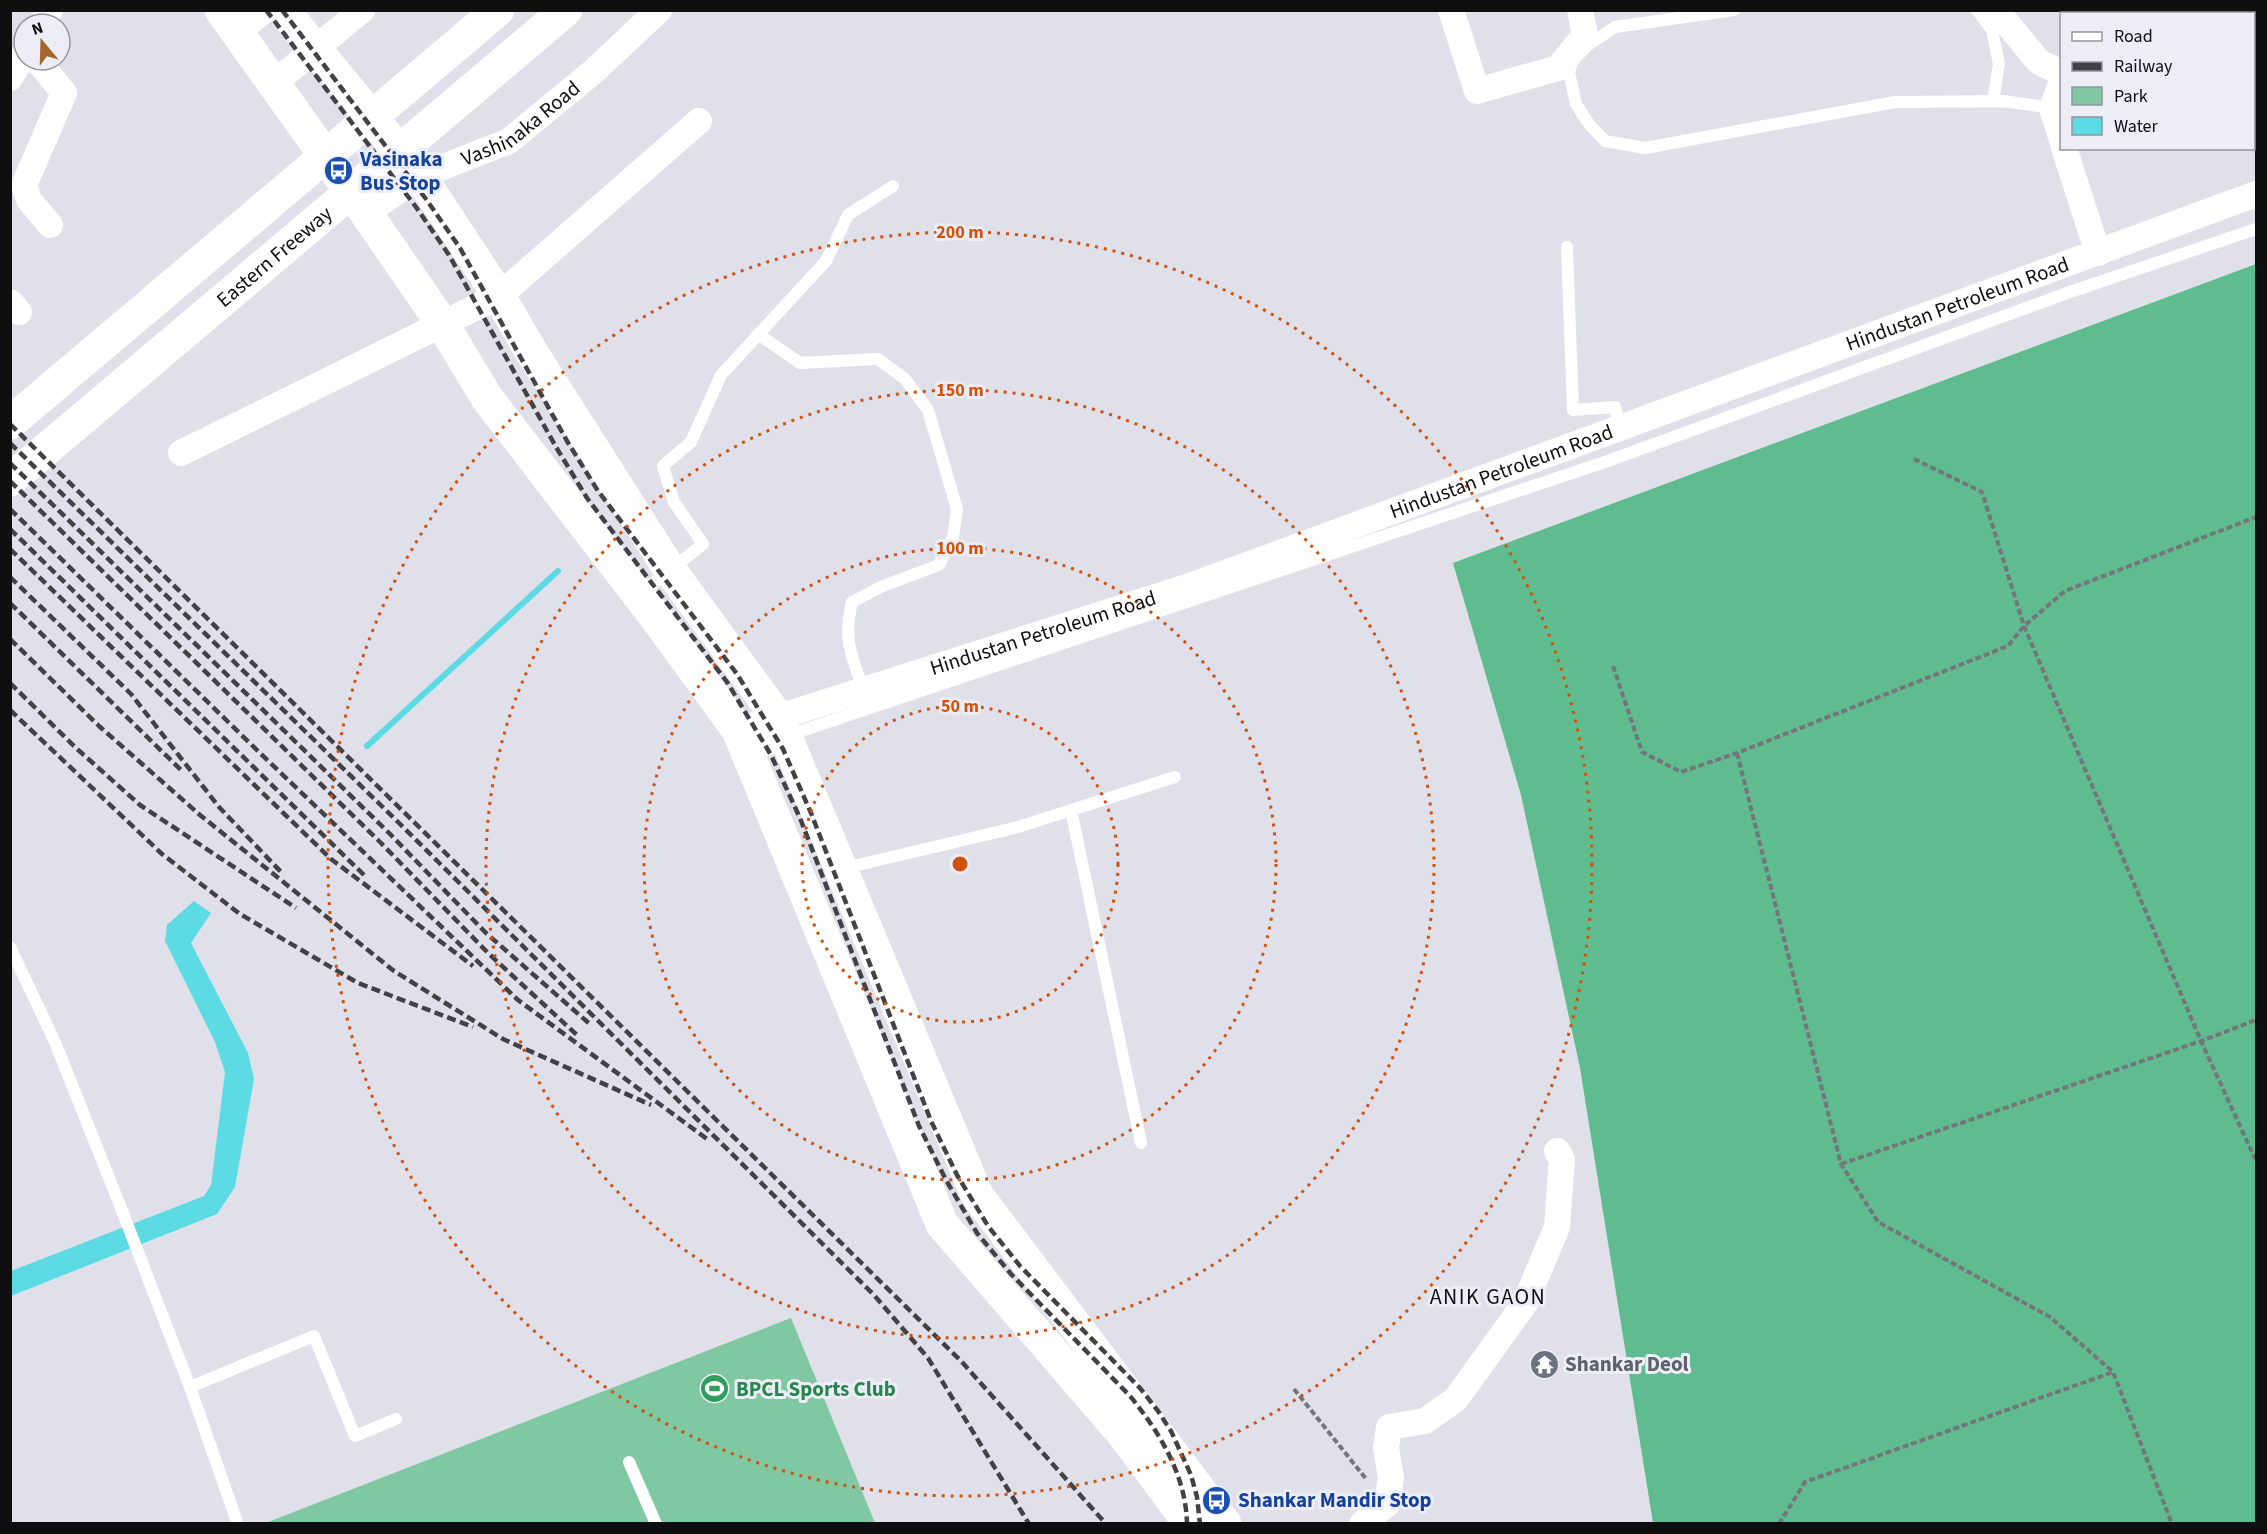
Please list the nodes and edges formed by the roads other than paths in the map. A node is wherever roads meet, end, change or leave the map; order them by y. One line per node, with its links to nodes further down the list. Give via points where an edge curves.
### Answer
1 (283, 10): 12 (main road)
2 (362, 10): 12 (street)
3 (498, 10): 33 (main road, Eastern Freeway)
4 (567, 10): 36 (main road, Eastern Freeway)
5 (659, 10): 22 (street, Vashinaka Road, via 594,71 508,141)
6 (1451, 10): 7 (street, via 1477,91 1558,68 1586,35)
7 (1580, 10)
8 (1734, 10): 17 (lane, via 1616,27 1588,45 1572,62 1569,72 1576,104 1588,124 1605,141 1645,148 1895,102)
9 (1977, 10): 17 (lane, via 1992,30 1999,64)
10 (1996, 10): 14 (street, via 2039,62)
11 (238, 17): 15 (main road)
12 (314, 50): 15 (street); 22 (main road)
13 (47, 72): 26 (street, via 64,93 24,184 29,200)
14 (2060, 72)
15 (273, 84): 25 (main road)
16 (2060, 85): 18 (street)
17 (1993, 101): 18 (lane)
18 (2052, 108): 20 (street)
19 (699, 121): 30 (street)
20 (2060, 136)
21 (2065, 150): 29 (street)
22 (420, 176): 25 (street, Vashinaka Road); 30 (main road)
23 (893, 186): 32 (lane, via 848,215 826,261)
24 (2256, 194): 29 (street, Hindustan Petroleum Road)
25 (366, 213): 31 (main road)
26 (50, 225)
27 (2256, 229): 40 (lane, via 2070,292 1605,462)
28 (1567, 247): 34 (lane, via 1573,410 1615,407)
29 (2098, 253): 34 (street, Hindustan Petroleum Road)
30 (499, 296): 31 (street); 37 (main road)
31 (443, 325): 35 (street); 38 (main road, via 488,398)
32 (758, 334): 37 (lane, via 721,375 691,442 663,466 674,502 703,544); 39 (lane, via 800,363 878,358 905,379 928,410 957,509 953,537 939,565 852,602 847,622 848,647)
33 (10, 423)
34 (1620, 428): 39 (street, Hindustan Petroleum Road, via 1187,587)
35 (181, 453)
36 (10, 480)
37 (670, 570): 38 (lane); 40 (main road)
38 (639, 595): 41 (main road)
39 (864, 690): 40 (street, Hindustan Petroleum Road)
40 (782, 727): 41 (street, Hindustan Petroleum Road); 44 (main road)
41 (743, 740): 53 (main road, via 942,1224 1124,1435)
42 (1175, 777): 43 (lane)
43 (1071, 810): 44 (lane, via 1018,827); 46 (lane)
44 (840, 869): 54 (main road, via 976,1195)
45 (10, 947): 48 (lane, via 55,1042)
46 (1141, 1143)
47 (1557, 1150): 55 (street, via 1562,1159 1557,1227 1524,1303 1456,1399 1425,1421 1389,1427 1386,1447 1391,1478 1387,1504)
48 (190, 1387): 49 (lane, via 314,1336 355,1436); 51 (lane)
49 (396, 1419)
50 (629, 1462): 52 (lane)
51 (237, 1522)
52 (656, 1524)
53 (1190, 1524)
54 (1225, 1524)
55 (1362, 1524)

